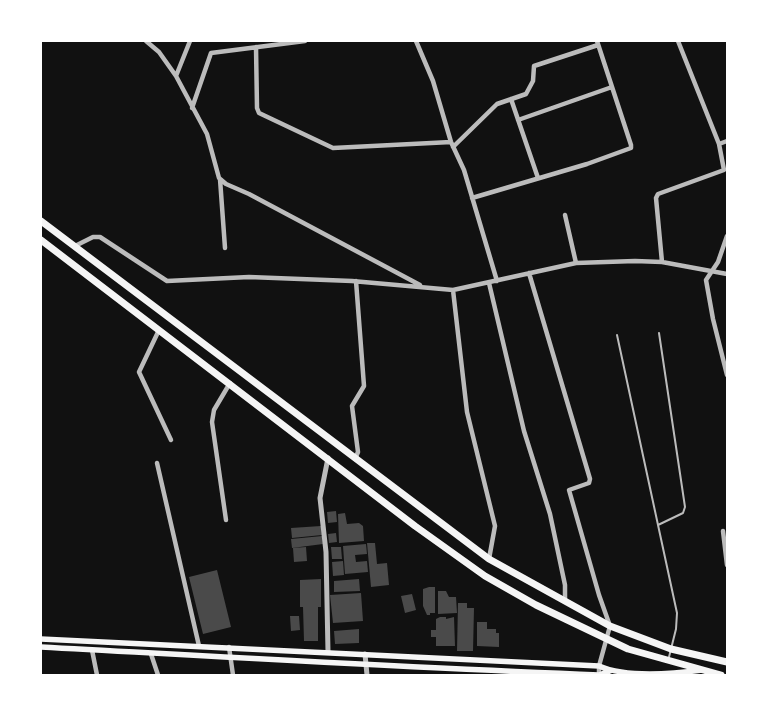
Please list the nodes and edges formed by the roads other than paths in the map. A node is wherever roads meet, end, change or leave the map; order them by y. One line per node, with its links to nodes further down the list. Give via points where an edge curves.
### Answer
1 (146, 41): 8 (street)
2 (190, 41): 8 (street)
3 (305, 41): 7 (street)
4 (416, 41): 14 (street, via 433,81)
5 (678, 41): 15 (street)
6 (598, 43): 9 (street); 10 (street, via 534,66 533,81 527,93)
7 (256, 47): 11 (street, via 211,52); 14 (street, via 257,108 259,113 274,122 333,148)
8 (176, 76): 11 (street)
9 (612, 86): 12 (street); 18 (street, via 631,148)
10 (511, 99): 12 (street); 14 (street, via 496,104)
11 (192, 108): 17 (street, via 207,134)
12 (518, 120): 18 (street)
13 (727, 141): 15 (street)
14 (452, 144): 20 (street)
15 (719, 144): 16 (street)
16 (724, 170): 19 (street); 27 (street, via 658,194)
17 (220, 178): 26 (street); 35 (street)
18 (538, 178): 20 (street)
19 (727, 178)
20 (472, 198): 33 (street)
21 (565, 214): 28 (street)
22 (41, 221): 25 (highway)
23 (727, 236): 29 (street)
24 (41, 240): 37 (highway)
25 (75, 246): 32 (street, via 100,237 167,281 249,277); 44 (highway)
26 (225, 248)
27 (662, 262): 28 (street); 29 (street)
28 (576, 264): 30 (street)
29 (714, 272): 31 (street); 40 (street, via 706,280)
30 (529, 273): 33 (street); 52 (street, via 590,479 589,483 570,488 569,492)
31 (727, 274)
32 (356, 281): 35 (street); 44 (street, via 364,386 352,406 358,452)
33 (497, 281): 34 (street)
34 (489, 283): 36 (street); 51 (street, via 524,431 550,514 565,585)
35 (423, 287): 36 (street)
36 (453, 290): 49 (street, via 467,412 495,526)
37 (159, 330): 41 (highway); 42 (street, via 139,372)
38 (660, 333): 47 (lane, via 685,507 683,513)
39 (617, 335): 47 (lane)
40 (727, 375)
41 (230, 383): 43 (highway); 46 (street, via 214,410 212,422)
42 (171, 440)
43 (328, 458): 54 (highway, via 485,576 536,606); 60 (street, via 320,498 326,552)
44 (355, 459): 49 (highway)
45 (157, 463): 55 (street)
46 (226, 520)
47 (658, 525): 58 (lane, via 677,613)
48 (722, 531): 50 (street)
49 (489, 559): 51 (highway)
50 (727, 565)
51 (565, 601): 52 (highway)
52 (610, 626): 54 (street); 58 (highway)
53 (41, 639): 55 (main road)
54 (606, 640): 64 (highway); 67 (street)
55 (199, 646): 57 (main road)
56 (41, 647): 59 (main road)
57 (229, 647): 60 (main road); 63 (street)
58 (671, 649): 64 (lane); 65 (highway)
59 (92, 650): 61 (main road); 72 (street)
60 (328, 652): 62 (main road)
61 (151, 654): 63 (main road); 73 (street)
62 (365, 654): 66 (street); 67 (main road)
63 (230, 659): 66 (main road); 74 (street)
64 (668, 661): 68 (highway)
65 (727, 662)
66 (366, 663): 70 (main road); 75 (street)
67 (599, 666): 69 (main road); 76 (street)
68 (704, 670): 69 (main road, via 662,674); 77 (highway)
69 (610, 671): 76 (main road)
70 (471, 672): 71 (main road)
71 (508, 673): 76 (main road)
72 (97, 675)
73 (158, 675)
74 (233, 675)
75 (367, 675)
76 (599, 675)
77 (721, 675)

